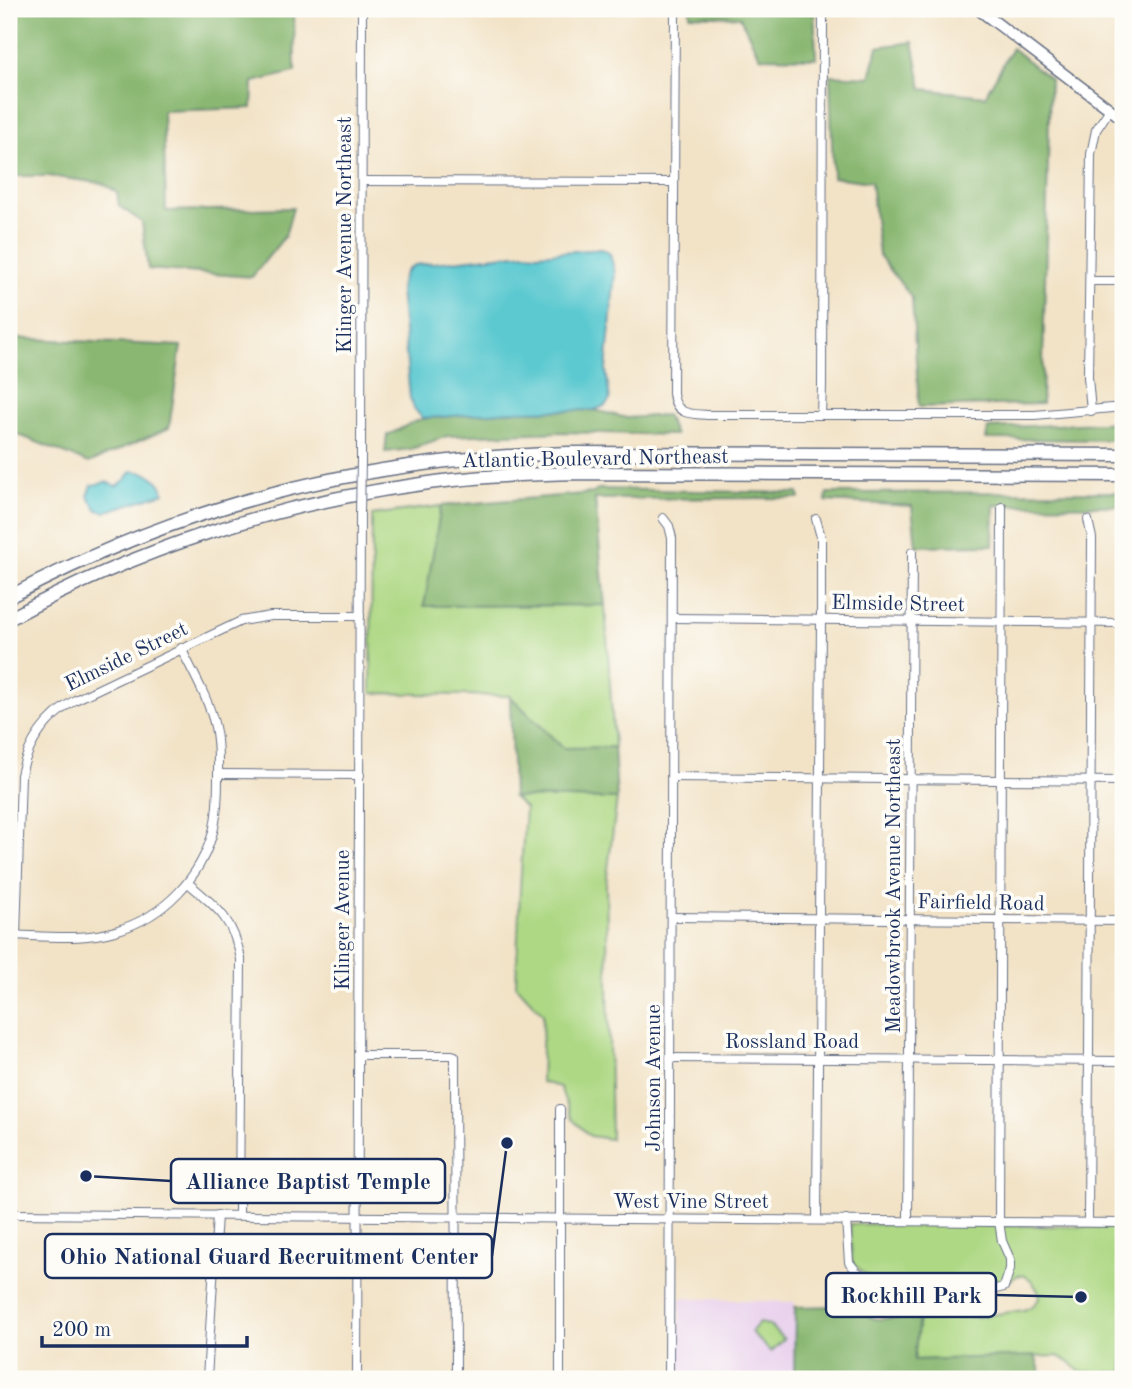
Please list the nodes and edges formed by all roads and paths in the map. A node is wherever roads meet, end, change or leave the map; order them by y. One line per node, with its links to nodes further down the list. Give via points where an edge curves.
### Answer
1 (362, 9): 7 (street, Klinger Avenue Northeast)
2 (675, 9): 8 (street)
3 (823, 9): 13 (street)
4 (978, 9): 5 (main road)
5 (1110, 109): 6 (main road); 9 (street, via 1096,130 1091,154)
6 (1123, 119)
7 (362, 181): 8 (street); 15 (street, Klinger Avenue Northeast)
8 (674, 182): 13 (street, via 673,401 677,408 695,414)
9 (1090, 281): 10 (street); 12 (street)
10 (1123, 281)
11 (1123, 407): 12 (street)
12 (1091, 411): 13 (street)
13 (821, 415)
14 (1123, 455): 22 (highway, Atlantic Boulevard Northeast, via 569,453 430,463 320,482 226,507 124,543)
15 (361, 461): 23 (street, Klinger Avenue, bridge)
16 (1123, 475): 25 (highway, Atlantic Boulevard Northeast, via 581,473 419,484 298,507 195,537 89,579)
17 (1002, 507): 28 (street)
18 (663, 518): 24 (street, Johnson Avenue, via 672,538)
19 (816, 519): 26 (street, via 821,537)
20 (1088, 520): 29 (street)
21 (912, 552): 27 (street, Meadowbrook Avenue Northeast)
22 (9, 597)
23 (360, 616): 31 (street, Elmside Street, via 251,618); 33 (street, Klinger Avenue)
24 (672, 618): 26 (street, Elmside Street); 34 (street, Johnson Avenue)
25 (9, 619)
26 (821, 620): 27 (street, Elmside Street); 35 (street)
27 (911, 621): 28 (street, Elmside Street); 36 (street, Meadowbrook Avenue Northeast)
28 (1001, 622): 29 (street, Elmside Street); 37 (street)
29 (1091, 623): 30 (street, Elmside Street); 38 (street)
30 (1123, 623)
31 (181, 648): 32 (street, via 213,719); 47 (street, Elmside Street, via 75,700 51,718 33,742 19,785)
32 (218, 774): 33 (street); 40 (street, via 213,830)
33 (360, 775): 48 (street, Klinger Avenue)
34 (672, 777): 35 (street); 41 (street, Johnson Avenue)
35 (819, 778): 36 (street); 42 (street)
36 (911, 779): 37 (street); 43 (street, Meadowbrook Avenue Northeast)
37 (1000, 780): 38 (street); 44 (street)
38 (1091, 781): 39 (street); 45 (street)
39 (1123, 781)
40 (188, 883): 47 (street, via 153,915 116,931 86,937); 58 (street, via 223,915 241,959)
41 (671, 917): 42 (street, Fairfield Road); 49 (street, Johnson Avenue)
42 (819, 918): 43 (street, Fairfield Road); 50 (street)
43 (910, 919): 44 (street, Fairfield Road); 51 (street, Meadowbrook Avenue Northeast)
44 (1000, 919): 45 (street, Fairfield Road); 52 (street)
45 (1090, 921): 46 (street, Fairfield Road); 53 (street)
46 (1123, 921)
47 (12, 935)
48 (358, 1055): 59 (street, Klinger Avenue); 60 (street, via 454,1055)
49 (670, 1058): 50 (street, Rossland Road); 62 (street, Johnson Avenue)
50 (819, 1059): 51 (street, Rossland Road); 63 (street)
51 (909, 1059): 52 (street, Rossland Road); 65 (street, Meadowbrook Avenue Northeast)
52 (1000, 1060): 53 (street, Rossland Road); 66 (street)
53 (1089, 1060): 54 (street, Rossland Road); 67 (street)
54 (1123, 1061)
55 (560, 1108): 61 (street)
56 (9, 1214): 57 (street, West Vine Street)
57 (217, 1215): 58 (street, West Vine Street); 69 (street)
58 (240, 1216): 59 (street, West Vine Street)
59 (358, 1216): 60 (street, West Vine Street); 70 (street, Klinger Avenue)
60 (455, 1217): 61 (street, West Vine Street); 71 (street)
61 (559, 1218): 62 (street, West Vine Street); 72 (street)
62 (669, 1219): 63 (street, West Vine Street); 73 (street, Johnson Avenue)
63 (817, 1220): 64 (street, West Vine Street)
64 (846, 1220): 65 (street, West Vine Street); 66 (street, via 851,1266 879,1288 919,1297 965,1296 1004,1287 1010,1259)
65 (908, 1221): 66 (street, West Vine Street)
66 (999, 1222): 67 (street, West Vine Street)
67 (1088, 1222): 68 (street, West Vine Street)
68 (1123, 1223)
69 (206, 1379)
70 (357, 1379)
71 (456, 1379)
72 (560, 1379)
73 (669, 1379)

